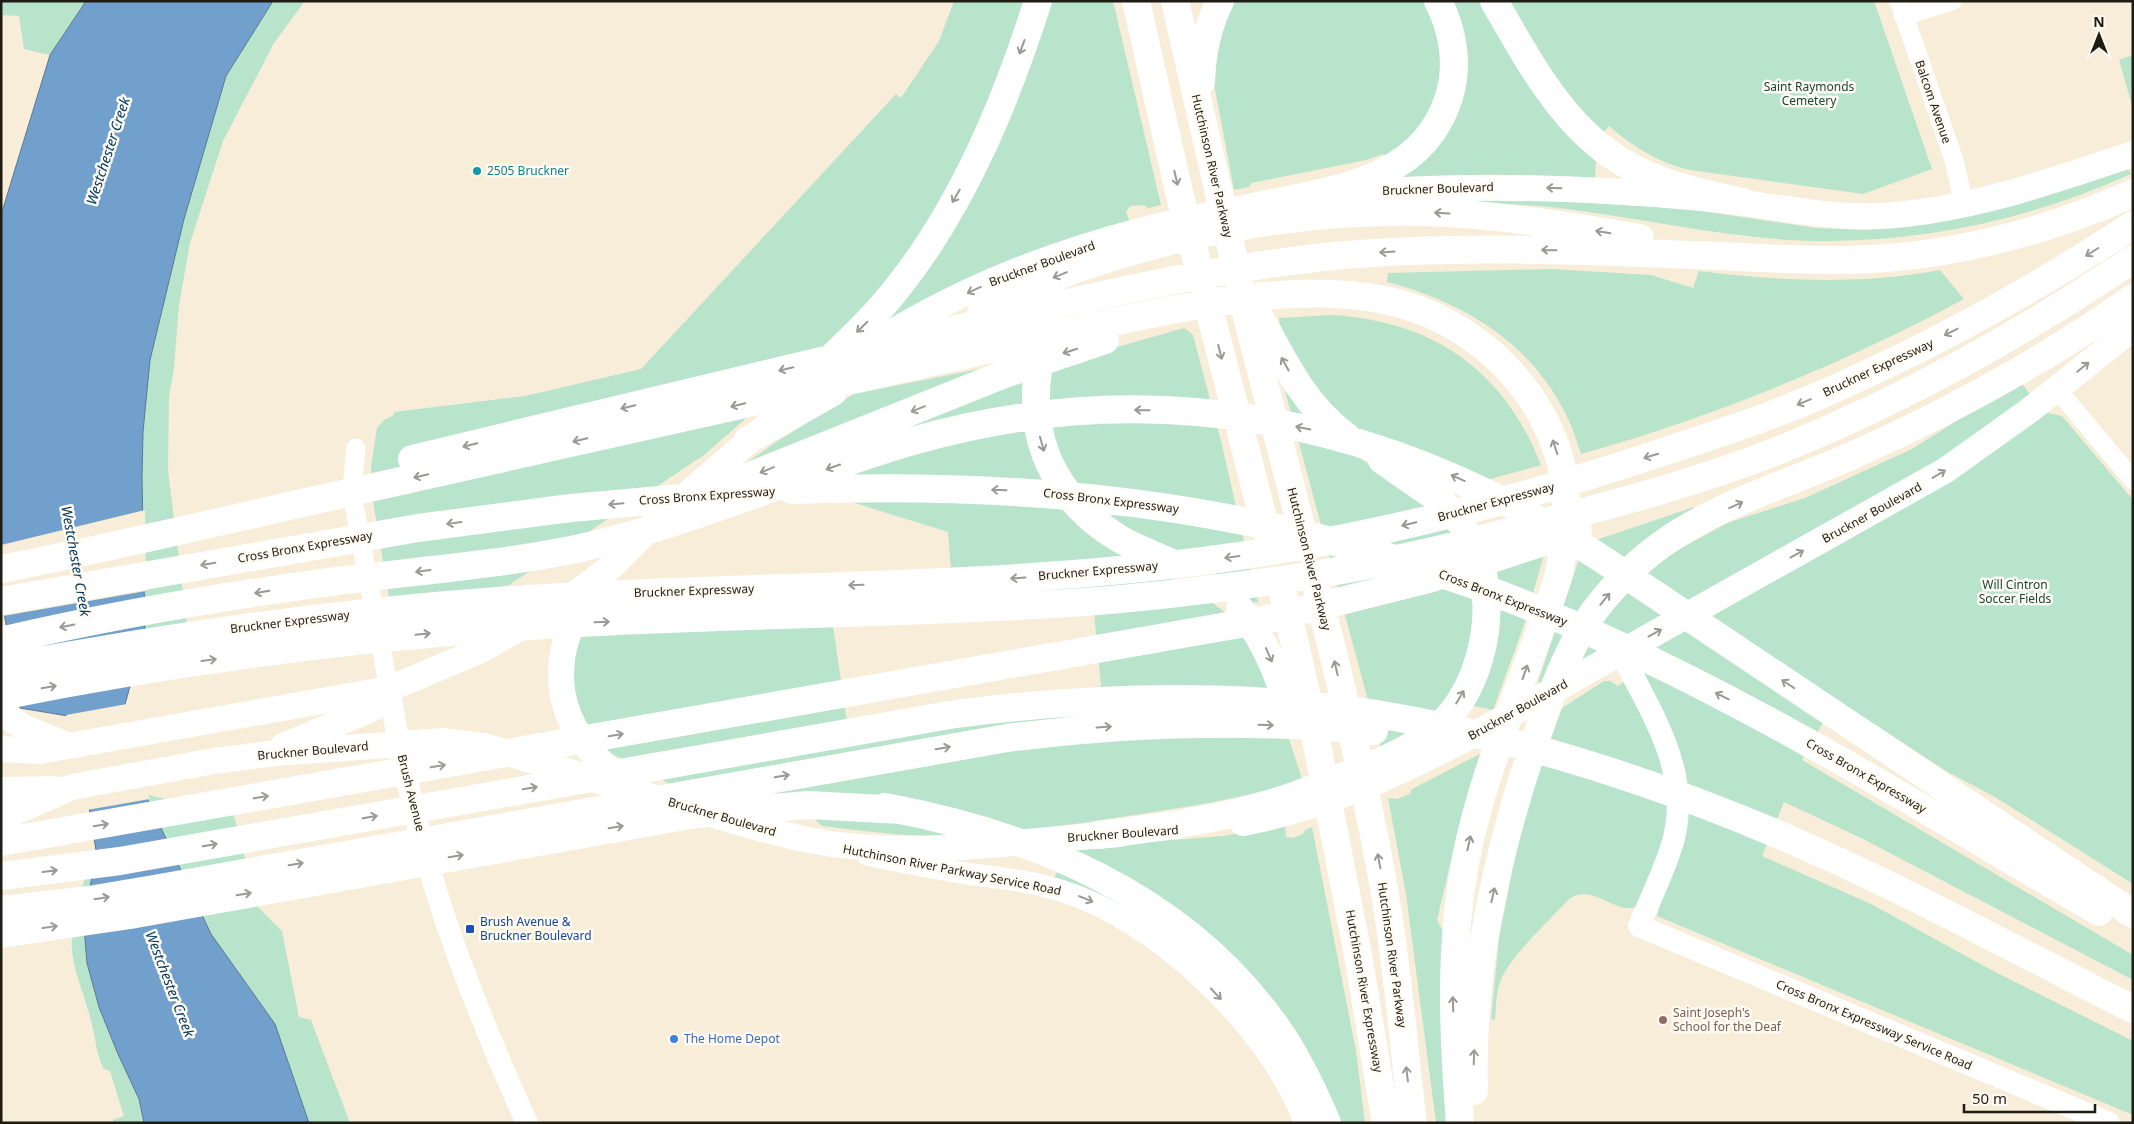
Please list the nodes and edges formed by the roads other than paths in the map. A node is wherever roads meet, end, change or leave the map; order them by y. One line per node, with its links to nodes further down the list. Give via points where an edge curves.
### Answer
1 (1038, 1): 24 (highway, one-way to 24, via 986,138 922,253 875,314)
2 (1136, 1): 54 (highway, one-way to 54, via 1179,192 1296,646)
3 (1175, 1): 9 (highway, Hutchinson River Parkway)
4 (1220, 1): 9 (highway, via 1209,27 1203,60)
5 (1438, 1): 14 (highway, via 1451,38 1453,81 1444,111 1420,148 1382,174)
6 (1494, 1): 12 (highway, via 1544,84 1598,146 1623,163 1655,178)
7 (1952, 1): 8 (street)
8 (1901, 9): 13 (street, Balcom Avenue, via 1954,160)
9 (1203, 126): 19 (highway, Hutchinson River Parkway)
10 (2133, 154): 13 (main road, Bruckner Boulevard)
11 (2133, 192): 17 (highway, via 2075,217 1982,244 1886,258)
12 (1743, 202): 13 (main road, Bruckner Boulevard, via 1864,216 1897,215); 14 (main road, Bruckner Boulevard, one-way to 14, via 1616,191 1489,187 1386,190)
13 (1964, 204)
14 (1255, 216): 16 (highway); 17 (highway, one-way to 14, via 1538,222 1441,212)
15 (2133, 225): 35 (highway, Bruckner Expressway, one-way to 35, via 1983,315 1839,387 1758,420 1591,475 1397,527 1264,552 1122,570 1011,578 565,596 404,609 207,633)
16 (1154, 237): 24 (highway, one-way to 24, via 1021,292 919,344); 54 (highway, one-way to 54, via 1089,279 1072,293 1052,319 1035,389 1036,420 1043,450 1066,491 1094,520 1120,539 1199,577 1231,601 1254,627 1267,649 1283,690)
17 (1790, 259): 28 (highway, one-way to 28, via 1563,250 1396,251 1296,261 1189,278 520,432)
18 (2133, 259): 27 (highway, via 2041,319 1973,358 1858,415 1771,453)
19 (1238, 276): 43 (highway, one-way to 19, via 1436,729 1452,711 1470,681 1487,617 1486,593 1478,556 1462,524 1441,501 1355,443 1319,413 1294,380); 65 (highway, Hutchinson River Parkway, one-way to 19, via 1391,934 1373,832 1327,630)
20 (1304, 295): 29 (highway, one-way to 29, via 1225,308 1067,352 763,472 629,521 555,545); 31 (highway, one-way to 31, via 1229,300 1135,317); 66 (highway, one-way to 20, via 1453,984 1463,874 1487,780 1558,577 1566,519 1564,480 1553,440 1533,401 1504,365 1467,335 1433,315 1398,303 1354,295)
21 (2133, 298): 67 (highway, one-way to 21, via 1477,1003 1485,936 1500,867 1520,786 1548,705 1571,650 1598,607 1638,563 1690,527 1928,420 2018,371)
22 (2133, 328): 23 (main road, Bruckner Boulevard, one-way to 22)
23 (2057, 389): 26 (street); 34 (main road, Bruckner Boulevard, one-way to 23, via 1929,480 1984,444)
24 (748, 440): 30 (main road, via 663,515)
25 (356, 448): 36 (street, Brush Avenue, via 354,505)
26 (2133, 480)
27 (1602, 514): 37 (highway, one-way to 27, via 244,655 435,633 595,622 1011,607 1196,591 1402,559); 53 (highway, one-way to 27, via 1272,618 1459,570)
28 (1, 562)
29 (466, 566): 33 (highway, one-way to 33, via 224,597); 57 (highway, one-way to 29, via 1572,539 1493,494 1425,464 1362,443 1283,424 1234,416 1104,410 974,426 879,451 642,532 556,553)
30 (612, 566): 36 (main road, via 561,604 481,650); 47 (main road, via 580,607 563,646 561,676 566,708 576,733 603,764 631,785)
31 (1, 569)
32 (1, 601): 58 (highway, Cross Bronx Expressway, one-way to 32, via 1811,744 1702,686 1564,621 1432,571 1353,547 1260,524 1158,505 1055,494 944,488 733,494 571,508 390,532)
33 (1, 640)
34 (1621, 653): 43 (main road, Bruckner Boulevard, via 1488,727); 68 (street, Cross Bronx Expressway Service Road, via 1667,744 1677,790 1677,821 1672,844 1639,926)
35 (1, 668)
36 (389, 689): 39 (street, Brush Avenue); 40 (main road); 42 (main road, via 372,709)
37 (1, 696)
38 (1, 712): 40 (main road, via 23,727)
39 (399, 744): 42 (main road, Bruckner Boulevard); 47 (main road, Bruckner Boulevard, via 443,741 484,746); 61 (street, Brush Avenue, via 411,800 459,961)
40 (70, 746): 41 (main road, via 40,751)
41 (1, 749)
42 (267, 754): 44 (main road, Bruckner Boulevard)
43 (1385, 769): 51 (highway, via 1299,802)
44 (72, 787): 46 (main road); 50 (main road, Bruckner Boulevard)
45 (1652, 788): 48 (highway, one-way to 45, via 1007,738 1102,727 1166,724 1278,725 1394,733 1495,749); 55 (highway, one-way to 45, via 120,861 924,719 1076,702 1215,700 1376,714 1523,747); 60 (highway, via 1772,832 1862,873)
46 (1, 790)
47 (665, 801): 52 (main road, Bruckner Boulevard)
48 (597, 810): 49 (highway, via 707,800 797,797); 56 (highway, one-way to 48, via 89,900)
49 (902, 810): 59 (highway, one-way to 49, via 122,916 696,814 790,805); 63 (highway, via 970,826 1036,848 1106,880 1177,925 1232,974 1272,1020 1305,1074)
50 (1, 818)
51 (1099, 835): 52 (main road, Bruckner Boulevard, via 913,848 851,846)
52 (799, 838): 62 (street, Hutchinson River Parkway Service Road, one-way to 62, via 895,861 1045,886 1076,895 1108,910 1181,960 1234,1013 1278,1068)
53 (1, 842)
54 (1339, 859): 64 (highway, Hutchinson River Expressway, via 1370,1017)
55 (1, 876)
56 (1, 910)
57 (2133, 914)
58 (2133, 931)
59 (1, 934)
60 (2133, 1009)
61 (527, 1123)
62 (1305, 1123)
63 (1328, 1123)
64 (1386, 1123)
65 (1413, 1123)
66 (1460, 1123)
67 (1475, 1123)
68 (2109, 1123)

